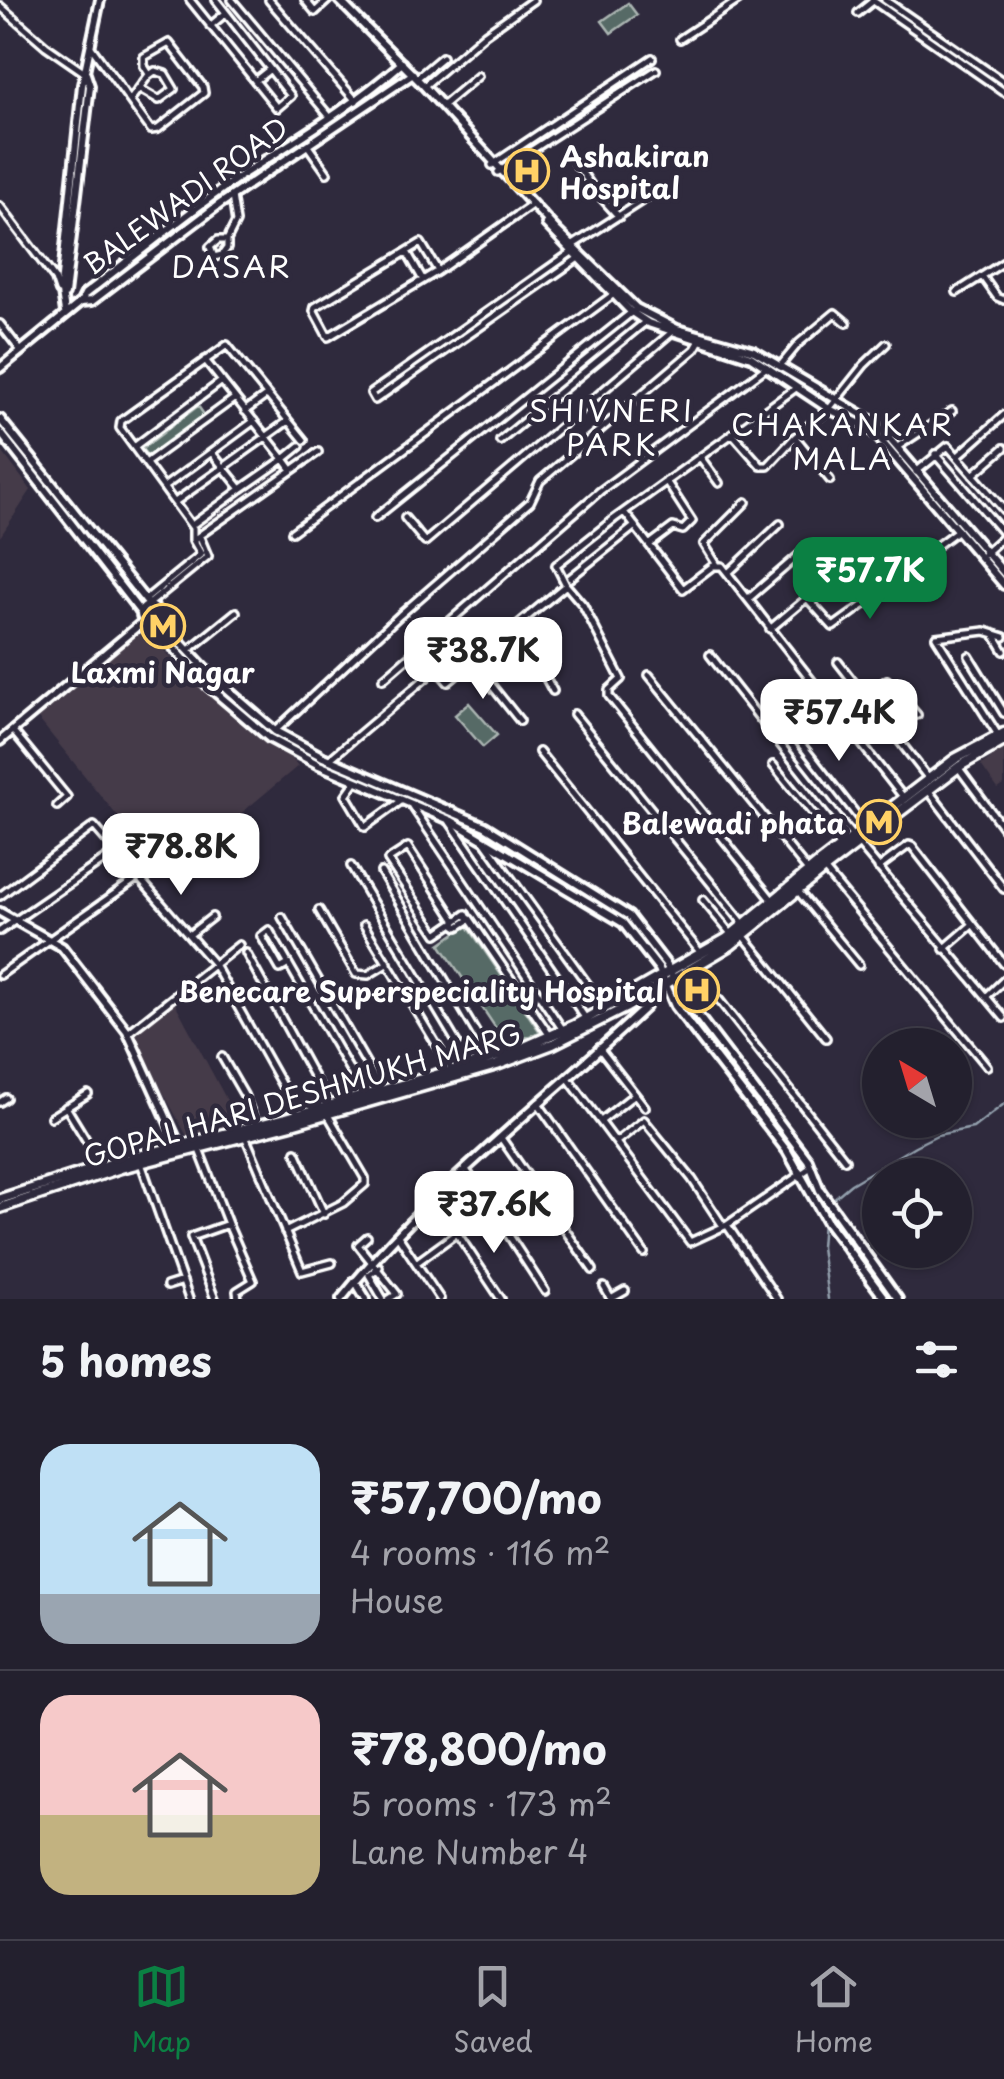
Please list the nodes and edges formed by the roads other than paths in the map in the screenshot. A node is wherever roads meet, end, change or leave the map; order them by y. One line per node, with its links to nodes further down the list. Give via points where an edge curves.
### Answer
1 (100, 0): 18 (street)
2 (190, 0): 16 (street)
3 (216, 0): 14 (street)
4 (232, 0): 38 (street)
5 (269, 0): 36 (street)
6 (305, 0): 7 (street, via 316,12)
7 (328, 0)
8 (339, 0): 21 (street)
9 (533, 0): 31 (street)
10 (739, 0): 17 (street)
11 (873, 0): 15 (street); 34 (street)
12 (885, 0): 30 (street)
13 (0, 6): 24 (street)
14 (226, 13): 16 (street); 22 (street)
15 (858, 13)
16 (210, 26): 28 (street)
17 (680, 40)
18 (91, 48): 24 (street); 35 (street)
19 (442, 56): 26 (street)
20 (652, 58): 42 (street)
21 (400, 63): 26 (street); 29 (street, BALEWADI ROAD)
22 (270, 68): 28 (street); 28 (street, via 290,97 276,108)
23 (656, 70): 42 (street)
24 (85, 73): 63 (street, via 61,286)
25 (149, 74): 32 (street); 32 (street, via 166,74 173,93 159,100); 35 (street, via 144,57 169,44 204,93 155,130)
26 (413, 76): 31 (street); 33 (street, BALEWADI ROAD); 42 (street)
27 (478, 76): 37 (street)
28 (254, 81)
29 (380, 82): 33 (street); 36 (street, BALEWADI ROAD)
30 (1004, 82)
31 (424, 86): 37 (street)
32 (140, 89): 35 (street)
33 (387, 91): 40 (street, BALEWADI ROAD)
34 (1004, 92)
35 (131, 99)
36 (356, 102): 38 (street, BALEWADI ROAD)
37 (442, 106): 42 (street)
38 (332, 119): 39 (street, BALEWADI ROAD)
39 (302, 138): 40 (street); 61 (street, BALEWADI ROAD, via 218,193)
40 (308, 146): 43 (street); 45 (street, BALEWADI ROAD)
41 (570, 154): 48 (street)
42 (497, 168): 46 (street)
43 (327, 173)
44 (654, 194): 48 (street)
45 (232, 196): 49 (street, via 236,222); 61 (street, BALEWADI ROAD, via 92,302)
46 (532, 205): 50 (street); 55 (street)
47 (0, 206): 63 (street, via 55,280)
48 (619, 216): 50 (street)
49 (227, 240)
50 (572, 251): 52 (street); 54 (street); 59 (street); 64 (street)
51 (406, 252): 55 (street, via 421,242); 57 (street); 57 (street, via 315,306 324,333 328,337)
52 (563, 259): 54 (street); 54 (street, via 371,393 373,398)
53 (1004, 262): 56 (street)
54 (568, 266)
55 (438, 271): 57 (street)
56 (982, 276): 58 (street); 60 (street)
57 (423, 280)
58 (957, 292)
59 (614, 294): 62 (street); 120 (street)
60 (1004, 300)
61 (81, 302): 63 (street)
62 (632, 312): 64 (street); 115 (street)
63 (65, 313): 70 (street)
64 (648, 319): 67 (street); 73 (street, via 754,351); 91 (street)
65 (847, 323): 73 (street, via 836,313)
66 (0, 324): 70 (street)
67 (672, 332): 68 (street); 116 (street, via 424,542)
68 (699, 342): 72 (street); 167 (street)
69 (886, 344): 79 (street)
70 (21, 351): 74 (street)
71 (205, 360): 75 (street); 77 (street, via 227,345); 93 (street, via 122,421)
72 (767, 366): 76 (street); 159 (street, via 600,491)
73 (780, 366): 76 (street)
74 (0, 368)
75 (222, 381): 78 (street); 93 (street)
76 (800, 383): 79 (street); 80 (street); 88 (street)
77 (266, 395): 81 (street); 86 (street)
78 (235, 398): 81 (street); 101 (street)
79 (836, 400): 80 (street); 92 (street, via 876,422)
80 (829, 409): 90 (street); 104 (street, via 871,429)
81 (246, 410): 85 (street)
82 (952, 411): 92 (street)
83 (1004, 415): 99 (street)
84 (0, 419): 141 (street)
85 (254, 421): 89 (street); 95 (street)
86 (288, 422): 89 (street); 100 (street, via 302,443)
87 (0, 432): 140 (street)
88 (732, 433): 90 (street, via 764,468); 98 (street)
89 (267, 438): 100 (street); 102 (street)
90 (795, 438): 106 (street)
91 (500, 441)
92 (898, 446): 104 (street)
93 (134, 447): 101 (street)
94 (1004, 448): 105 (street)
95 (212, 452): 102 (street); 109 (street)
96 (318, 452): 103 (street)
97 (935, 454): 99 (street, via 948,446); 104 (street); 122 (street)
98 (700, 456): 107 (street); 108 (street)
99 (958, 456): 105 (street)
100 (284, 458): 103 (street); 110 (street)
101 (146, 463): 109 (street)
102 (224, 468): 110 (street); 111 (street)
103 (292, 470): 121 (street)
104 (916, 473): 119 (street); 129 (street)
105 (973, 475): 113 (street)
106 (830, 480)
107 (666, 481): 114 (street); 123 (street, via 692,521)
108 (719, 483)
109 (164, 487): 111 (street)
110 (240, 489): 121 (street)
111 (176, 502): 121 (street)
112 (746, 502): 130 (street, via 704,544)
113 (1004, 510)
114 (624, 512): 118 (street); 134 (street, via 558,561 556,569)
115 (375, 518)
116 (405, 518)
117 (780, 524): 132 (street)
118 (635, 526): 123 (street); 134 (street)
119 (958, 530): 129 (street); 131 (street)
120 (292, 532)
121 (194, 533): 127 (street); 128 (street)
122 (1004, 535): 129 (street)
123 (648, 545): 130 (street, via 682,589)
124 (814, 549): 139 (street)
125 (860, 552): 138 (street, via 887,588 832,628)
126 (890, 552): 131 (street)
127 (201, 554): 128 (street); 141 (street)
128 (209, 554): 141 (street)
129 (983, 554): 133 (street); 136 (street)
130 (717, 565): 132 (street)
131 (904, 570): 137 (street)
132 (728, 572): 139 (street)
133 (1004, 573)
134 (568, 581): 145 (street); 202 (street, via 621,679 610,696)
135 (828, 582): 138 (street)
136 (1004, 585)
137 (915, 587)
138 (807, 598): 146 (street)
139 (748, 599): 146 (street)
140 (132, 600): 143 (street); 144 (street)
141 (148, 603): 143 (street)
142 (236, 612): 150 (street)
143 (148, 618): 144 (street); 149 (street); 150 (street)
144 (134, 629): 149 (street); 168 (street)
145 (512, 629): 155 (street); 160 (street)
146 (770, 629): 181 (street)
147 (987, 630): 148 (street); 151 (street); 169 (street, via 936,637)
148 (1004, 637)
149 (164, 638): 173 (street, via 260,732)
150 (189, 650): 167 (street)
151 (1004, 651)
152 (453, 654): 157 (street)
153 (710, 655): 189 (street)
154 (968, 656): 162 (street)
155 (473, 662): 157 (street, via 448,682); 165 (street)
156 (838, 662): 161 (street)
157 (436, 668): 174 (street)
158 (649, 675): 197 (street)
159 (383, 679)
160 (553, 691)
161 (864, 696): 164 (street, via 887,680); 178 (street)
162 (1004, 713)
163 (574, 714): 212 (street)
164 (917, 715)
165 (520, 720)
166 (784, 722): 186 (street)
167 (275, 730): 171 (street)
168 (13, 731): 170 (street); 183 (street, via 67,797)
169 (1002, 736): 177 (main road, GOPAL HARI DESHMUKH MARG); 178 (main road, GOPAL HARI DESHMUKH MARG)
170 (0, 741)
171 (309, 750): 173 (street); 174 (street)
172 (539, 752): 219 (street)
173 (304, 758): 176 (street)
174 (330, 759): 176 (street); 227 (street, via 470,819 548,863 628,916)
175 (773, 765): 190 (street)
176 (324, 767): 179 (street)
177 (958, 767): 180 (main road, GOPAL HARI DESHMUKH MARG); 187 (street)
178 (929, 779): 181 (main road, GOPAL HARI DESHMUKH MARG)
179 (356, 782): 182 (street); 182 (street, via 346,795 366,827)
180 (928, 790): 189 (main road, GOPAL HARI DESHMUKH MARG); 198 (street)
181 (904, 798): 186 (main road, GOPAL HARI DESHMUKH MARG)
182 (401, 801): 184 (street)
183 (57, 806)
184 (412, 806): 185 (street); 236 (street)
185 (448, 820): 188 (street); 235 (street)
186 (866, 827): 189 (main road, GOPAL HARI DESHMUKH MARG)
187 (1004, 829)
188 (482, 837): 227 (street, via 623,924); 232 (street)
189 (855, 840): 190 (main road, GOPAL HARI DESHMUKH MARG); 193 (street); 194 (main road, GOPAL HARI DESHMUKH MARG)
190 (840, 847): 197 (main road, GOPAL HARI DESHMUKH MARG)
191 (116, 851): 196 (street); 200 (street, via 94,826); 207 (street)
192 (351, 866): 243 (street)
193 (878, 868): 209 (street, via 909,844); 217 (street)
194 (824, 869): 197 (main road, GOPAL HARI DESHMUKH MARG); 244 (street)
195 (381, 872): 242 (street)
196 (140, 876): 213 (street); 215 (street)
197 (806, 877): 199 (main road, GOPAL HARI DESHMUKH MARG); 202 (main road, GOPAL HARI DESHMUKH MARG)
198 (1004, 889)
199 (798, 891): 212 (main road, GOPAL HARI DESHMUKH MARG); 224 (street)
200 (0, 896)
201 (704, 900): 214 (street)
202 (774, 902): 212 (main road, GOPAL HARI DESHMUKH MARG)
203 (319, 910): 220 (street, via 356,974)
204 (0, 912): 207 (street)
205 (212, 917): 213 (street)
206 (282, 917): 247 (street)
207 (16, 920): 211 (street); 215 (street)
208 (456, 921): 208 (street, via 408,847 388,860 437,934); 238 (street, via 470,918)
209 (973, 924): 217 (street); 223 (street)
210 (364, 925): 220 (street)
211 (0, 931)
212 (744, 931): 214 (main road, GOPAL HARI DESHMUKH MARG); 225 (main road, GOPAL HARI DESHMUKH MARG); 239 (street)
213 (189, 934): 221 (street)
214 (732, 935): 219 (main road, GOPAL HARI DESHMUKH MARG)
215 (49, 938): 226 (street); 237 (street)
216 (238, 945): 221 (street)
217 (944, 949): 230 (street)
218 (246, 953): 254 (street)
219 (702, 955): 227 (main road, GOPAL HARI DESHMUKH MARG)
220 (388, 963): 245 (street)
221 (214, 964): 237 (street); 255 (street)
222 (288, 964): 222 (street, via 269,930 260,936 280,969); 250 (street)
223 (1004, 964)
224 (859, 965)
225 (694, 968): 227 (main road, GOPAL HARI DESHMUKH MARG); 265 (street)
226 (0, 975)
227 (668, 979): 229 (main road, GOPAL HARI DESHMUKH MARG); 232 (main road, GOPAL HARI DESHMUKH MARG); 268 (street); 270 (street, via 675,1006)
228 (1004, 980): 230 (street)
229 (645, 997): 231 (main road, GOPAL HARI DESHMUKH MARG); 233 (street)
230 (986, 998): 234 (street)
231 (635, 1002): 233 (main road); 254 (main road, GOPAL HARI DESHMUKH MARG, via 536,1052)
232 (606, 1010): 235 (main road, GOPAL HARI DESHMUKH MARG)
233 (639, 1014): 240 (street)
234 (1004, 1018)
235 (586, 1020): 236 (main road, GOPAL HARI DESHMUKH MARG)
236 (564, 1030): 238 (main road, GOPAL HARI DESHMUKH MARG)
237 (128, 1034): 262 (street)
238 (550, 1036): 242 (main road, GOPAL HARI DESHMUKH MARG)
239 (826, 1038)
240 (599, 1048): 246 (street); 249 (street)
241 (222, 1057): 258 (street)
242 (491, 1058): 243 (main road, GOPAL HARI DESHMUKH MARG)
243 (470, 1065): 245 (main road, GOPAL HARI DESHMUKH MARG)
244 (987, 1066)
245 (452, 1070): 247 (main road, GOPAL HARI DESHMUKH MARG)
246 (567, 1076): 251 (street); 257 (street)
247 (381, 1089): 250 (main road, GOPAL HARI DESHMUKH MARG)
248 (88, 1094): 252 (street)
249 (635, 1094): 253 (street); 257 (street)
250 (361, 1095): 254 (main road, GOPAL HARI DESHMUKH MARG)
251 (538, 1103): 260 (street); 279 (street)
252 (66, 1107): 256 (street); 267 (street)
253 (645, 1107)
254 (328, 1109): 255 (main road, GOPAL HARI DESHMUKH MARG); 259 (main road, GOPAL HARI DESHMUKH MARG); 273 (street, via 365,1184)
255 (298, 1114): 258 (main road, GOPAL HARI DESHMUKH MARG)
256 (50, 1116)
257 (600, 1121): 261 (street)
258 (256, 1125): 262 (main road, GOPAL HARI DESHMUKH MARG)
259 (245, 1136): 263 (main road, GOPAL HARI DESHMUKH MARG); 276 (street)
260 (501, 1138): 269 (street); 283 (street)
261 (616, 1142): 275 (street, via 690,1242); 275 (street, via 644,1120)
262 (181, 1148): 263 (main road, GOPAL HARI DESHMUKH MARG); 266 (main road, GOPAL HARI DESHMUKH MARG); 267 (main road, GOPAL HARI DESHMUKH MARG)
263 (198, 1148): 274 (street)
264 (296, 1152): 273 (street)
265 (845, 1160)
266 (141, 1162): 272 (main road, GOPAL HARI DESHMUKH MARG); 284 (street)
267 (102, 1166): 271 (main road, GOPAL HARI DESHMUKH MARG)
268 (811, 1167): 270 (street); 301 (street, via 832,1208)
269 (467, 1170): 277 (street); 288 (street)
270 (801, 1174): 275 (street); 300 (street)
271 (0, 1199)
272 (0, 1208)
273 (324, 1214): 276 (street)
274 (228, 1224): 291 (street, via 191,1238); 292 (street, via 253,1281 236,1291)
275 (725, 1226): 299 (street)
276 (285, 1232): 280 (street, via 304,1273)
277 (398, 1236): 281 (street); 282 (street)
278 (367, 1237): 282 (street, via 355,1248)
279 (644, 1253)
280 (332, 1263)
281 (416, 1263): 296 (street); 297 (street, via 458,1233)
282 (376, 1264): 285 (street); 295 (street, via 369,1274); 295 (street, via 398,1294)
283 (593, 1270)
284 (183, 1281): 286 (street); 290 (street)
285 (355, 1281): 293 (street); 294 (street)
286 (166, 1286)
287 (604, 1287): 298 (street)
288 (546, 1291)
289 (625, 1291): 298 (street)
290 (189, 1299)
291 (215, 1299)
292 (238, 1299)
293 (341, 1299)
294 (366, 1299)
295 (386, 1299)
296 (440, 1299)
297 (501, 1299)
298 (611, 1299)
299 (777, 1299)
300 (885, 1299)
301 (898, 1299)

